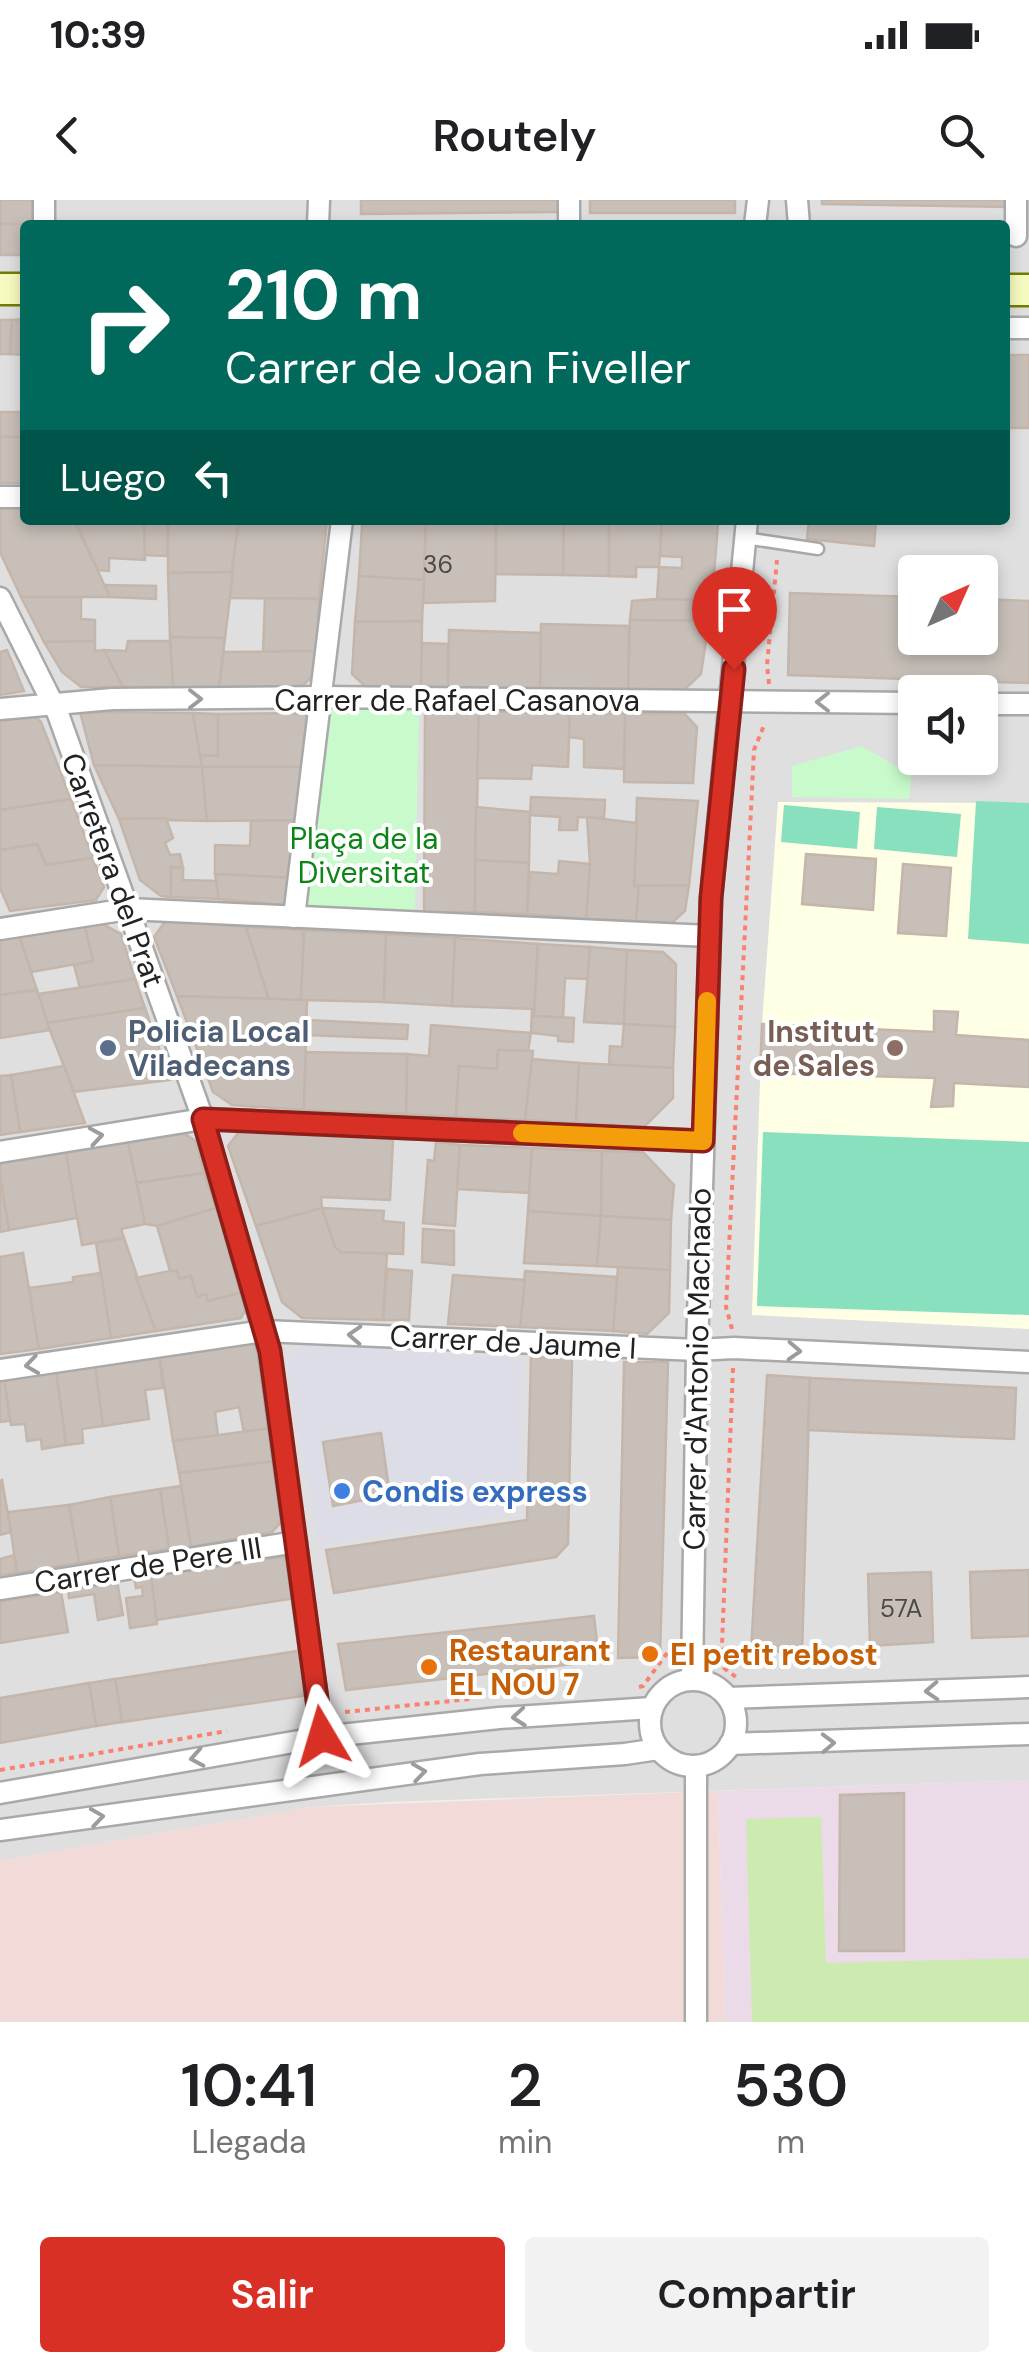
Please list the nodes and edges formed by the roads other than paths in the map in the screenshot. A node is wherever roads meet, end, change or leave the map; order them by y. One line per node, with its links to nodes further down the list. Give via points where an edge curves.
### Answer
1 (1016, 200): 2 (street)
2 (1017, 236)
3 (341, 525): 7 (street)
4 (746, 529): 5 (lane); 9 (street, Carrer d'Antonio Machado)
5 (818, 549)
6 (0, 598): 8 (street, Carretera del Prat)
7 (322, 697): 8 (street, Carrer de Rafael Casanova, one-way to 7); 9 (street, Carrer de Rafael Casanova); 15 (street)
8 (53, 702): 13 (street, Carrer de Rafael Casanova); 14 (street, Carretera del Prat)
9 (731, 702): 10 (street, Carrer de Rafael Casanova, one-way to 9); 17 (street, Carrer d'Antonio Machado)
10 (898, 703)
11 (998, 704): 12 (street)
12 (1029, 704)
13 (0, 709)
14 (128, 910): 15 (street); 16 (street); 18 (street, Carretera del Prat)
15 (294, 917): 17 (street)
16 (0, 929)
17 (709, 936): 19 (street, Carrer d'Antonio Machado)
18 (203, 1119): 19 (street); 20 (street, one-way to 18); 21 (street, Carretera del Prat)
19 (703, 1141): 22 (street, Carrer d'Antonio Machado)
20 (0, 1152)
21 (264, 1331): 22 (street, Carrer de Jaume I, one-way to 21); 24 (street, Carrer de Jaume I, one-way to 24); 25 (street, Carretera del Prat)
22 (697, 1350): 23 (street, Carrer de Jaume I, one-way to 23); 27 (street, Carrer d'Antonio Machado)
23 (1029, 1362)
24 (0, 1370)
25 (296, 1542): 26 (street, Carrer de Pere III); 32 (street, Carretera del Prat)
26 (0, 1589)
27 (692, 1679): 29 (street); 30 (street, via 667,1687)
28 (1029, 1686): 29 (street, one-way to 29)
29 (728, 1698): 33 (street, via 736,1721)
30 (652, 1708): 32 (street, one-way to 32); 34 (street, via 650,1729)
31 (1029, 1734): 33 (street, one-way to 31)
32 (322, 1736): 36 (street, one-way to 36)
33 (730, 1744): 35 (street)
34 (658, 1749): 35 (street); 37 (street, one-way to 34, via 480,1764)
35 (696, 1766): 38 (street)
36 (0, 1793)
37 (0, 1830)
38 (696, 2022)

